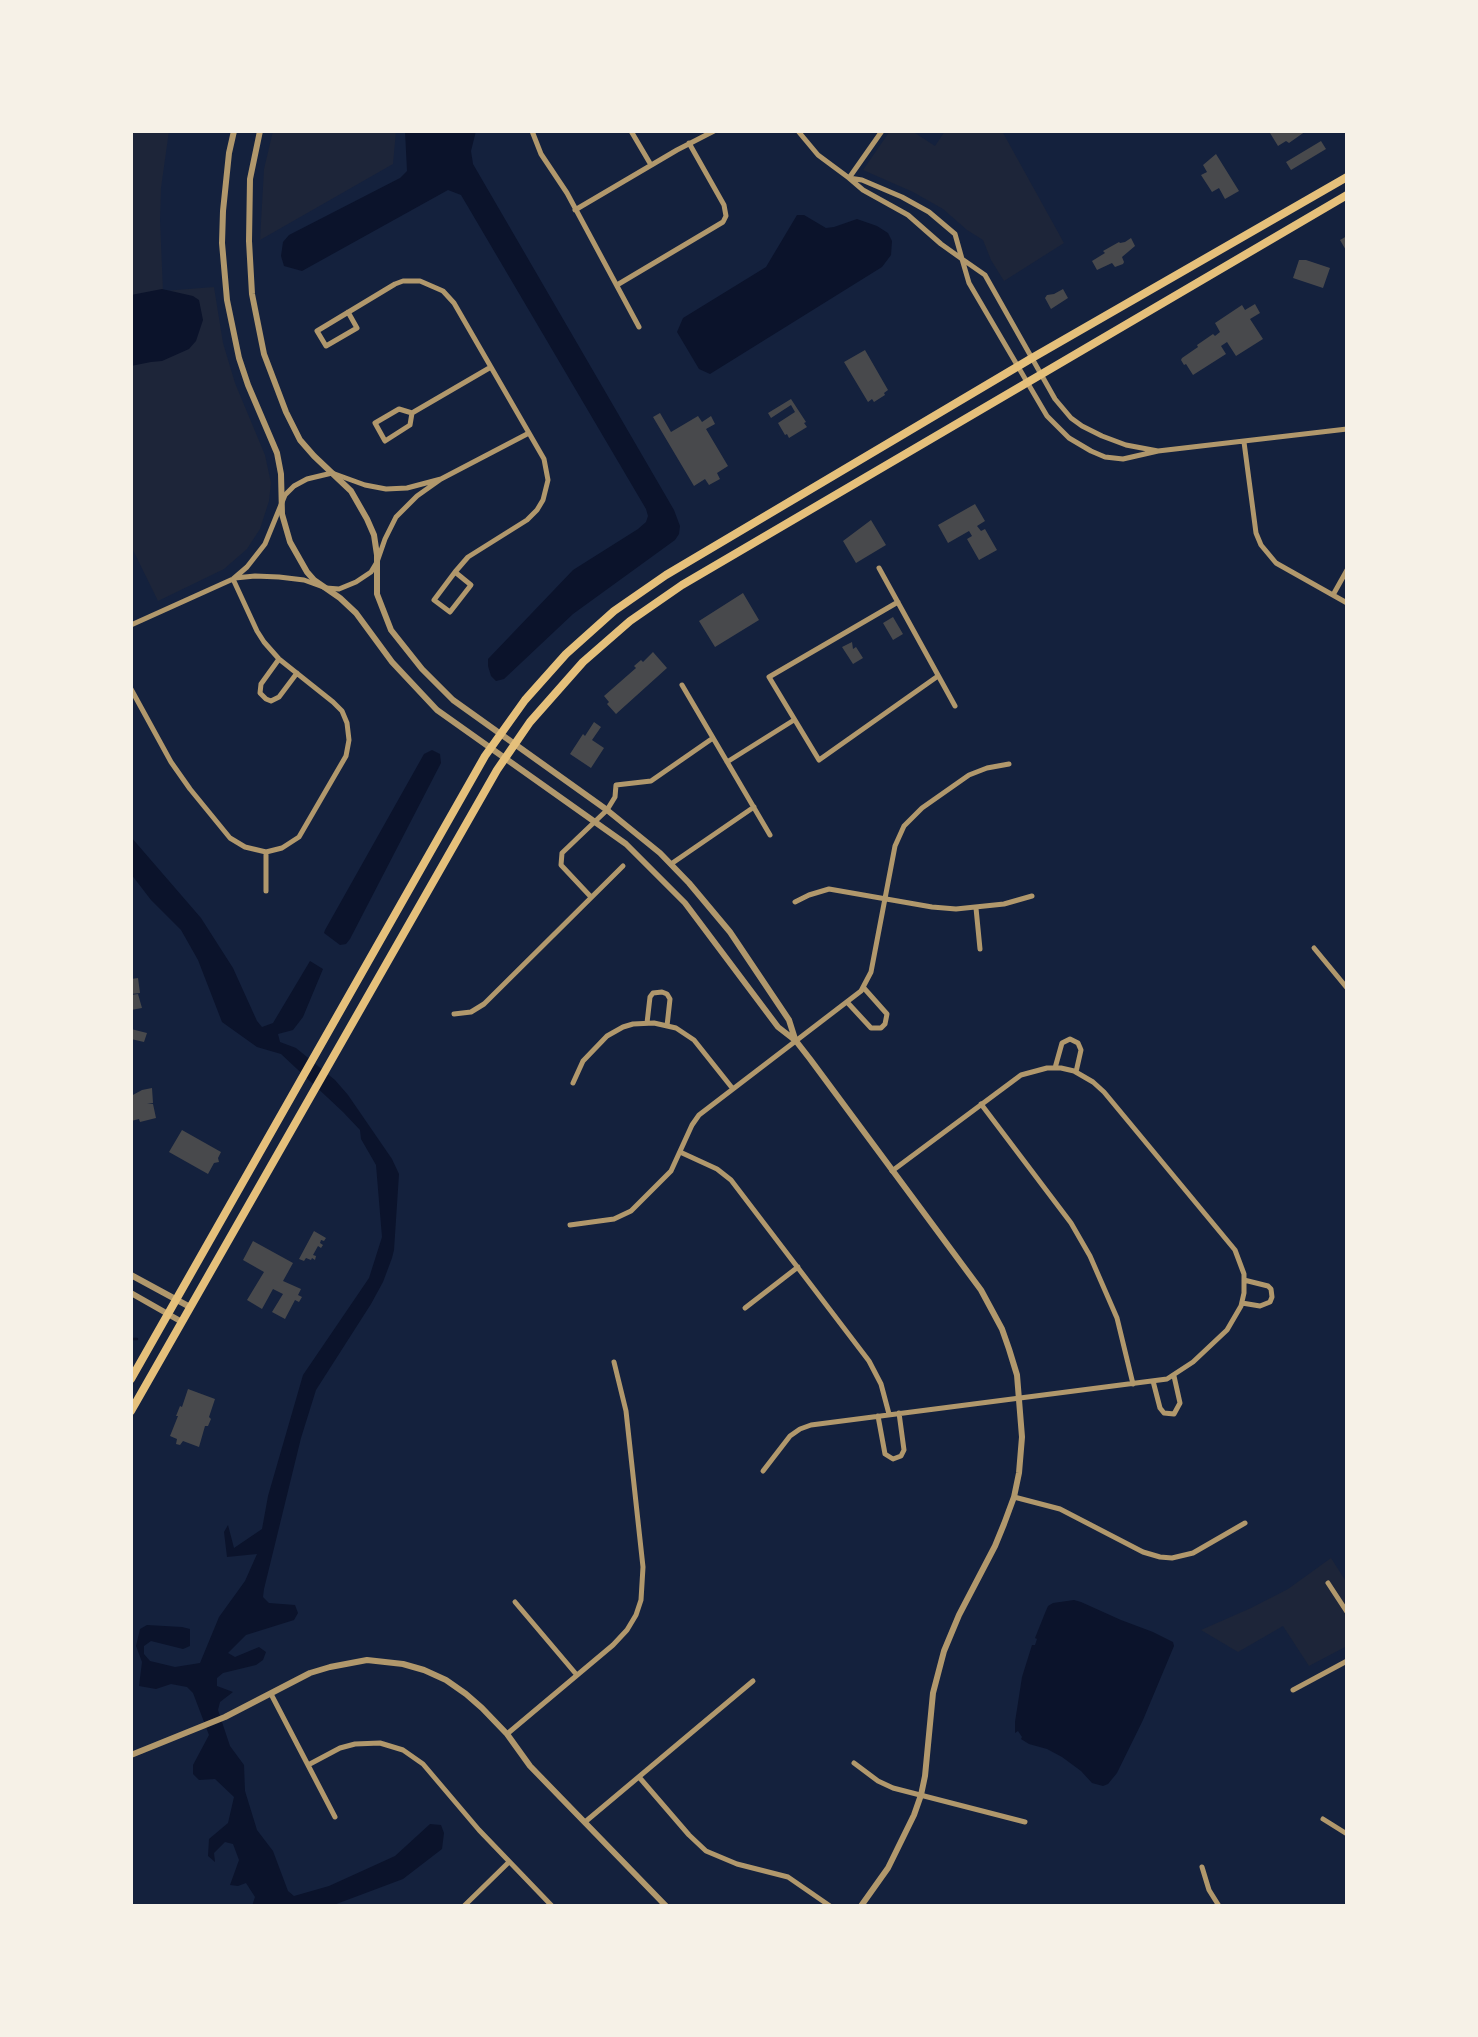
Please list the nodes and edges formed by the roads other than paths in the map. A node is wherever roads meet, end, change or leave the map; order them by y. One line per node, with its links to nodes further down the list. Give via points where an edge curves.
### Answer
1 (234, 131): 30 (street, via 223,211 227,300 239,358 277,453)
2 (260, 131): 28 (street, via 248,204 257,326 274,381 300,440)
3 (532, 131): 13 (street)
4 (631, 131): 9 (street)
5 (714, 131): 8 (street)
6 (798, 131): 11 (street, via 818,155)
7 (882, 131): 11 (street)
8 (689, 143): 9 (street); 15 (street, via 724,205 723,222)
9 (651, 165): 13 (street)
10 (1347, 177): 18 (main road)
11 (849, 178): 14 (street, via 908,215); 14 (street, via 929,212 956,234)
12 (1347, 195): 21 (main road)
13 (576, 210): 15 (street)
14 (962, 259): 18 (street, via 985,275); 19 (street, via 969,284)
15 (617, 285): 17 (street)
16 (348, 312): 16 (street, via 357,328 326,346 317,331); 20 (street, via 403,281 428,283 449,297)
17 (639, 327)
18 (1032, 358): 19 (main road); 21 (street)
19 (1019, 366): 22 (street); 48 (main road, via 639,593 566,654)
20 (491, 367): 23 (street); 25 (street)
21 (1042, 374): 22 (main road); 27 (street, via 1060,405 1082,426 1119,442)
22 (1027, 382): 27 (street, via 1047,416 1085,448 1123,459); 50 (main road, via 656,602 571,674)
23 (412, 413): 23 (street, via 399,409 375,423 385,441 410,425)
24 (1347, 429): 26 (street)
25 (529, 433): 29 (street); 34 (street, via 547,467 543,500 527,520 473,552)
26 (1244, 442): 27 (street); 37 (street, via 1261,545 1276,563)
27 (1158, 451)
28 (332, 473): 29 (street, via 386,489); 30 (street, via 294,486); 31 (street, via 351,491 368,519)
29 (441, 479): 31 (street, via 396,517)
30 (281, 504): 35 (street, via 265,544); 36 (street, via 295,554)
31 (377, 562): 36 (street, via 356,582 339,589); 48 (street, via 377,594 391,630 438,686)
32 (880, 568): 38 (street)
33 (1347, 570): 37 (street)
34 (455, 572): 34 (street, via 434,600 450,612 471,585)
35 (233, 579): 36 (street, via 279,577); 40 (street); 41 (street, via 257,631)
36 (326, 588): 51 (street, via 356,613 421,695)
37 (1333, 596): 39 (street)
38 (898, 602): 43 (street); 47 (street, via 769,677)
39 (1347, 603)
40 (131, 625)
41 (279, 659): 42 (street); 42 (street, via 260,689 266,699 279,697)
42 (297, 673): 59 (street, via 342,711 349,732 348,749 299,837)
43 (938, 676): 46 (street); 47 (street, via 819,760)
44 (682, 685): 49 (street)
45 (131, 688): 59 (street, via 171,762 221,829 239,845)
46 (955, 706)
47 (794, 720): 53 (street)
48 (500, 733): 50 (street); 51 (main road)
49 (713, 738): 53 (street); 56 (street, via 651,780 617,785)
50 (515, 743): 52 (main road); 56 (street)
51 (490, 747): 52 (street); 89 (main road)
52 (505, 758): 57 (street); 91 (main road)
53 (727, 762): 55 (street)
54 (1009, 764): 65 (street, via 969,775 914,815 895,846)
55 (754, 807): 58 (street); 60 (street)
56 (607, 810): 57 (street); 60 (street)
57 (597, 818): 64 (street, via 561,859 565,870); 76 (street, via 685,903 778,1027)
58 (770, 835)
59 (266, 852): 62 (street)
60 (671, 864): 76 (street, via 730,932 789,1020)
61 (623, 866): 64 (street)
62 (266, 891)
63 (1032, 896): 67 (street)
64 (592, 897): 73 (street, via 484,1004)
65 (885, 898): 66 (street, via 829,889); 67 (street); 70 (street, via 871,972)
66 (794, 902)
67 (976, 908): 69 (street)
68 (1314, 948): 71 (street)
69 (980, 949)
70 (863, 987): 72 (street); 72 (street, via 887,1014 881,1028 871,1028)
71 (1347, 988)
72 (847, 1002): 76 (street)
73 (454, 1014)
74 (647, 1023): 75 (street); 75 (street, via 650,997 663,992 670,999); 79 (street, via 623,1027 607,1036 583,1061)
75 (667, 1026): 80 (street, via 694,1040)
76 (796, 1041): 80 (street); 83 (street)
77 (1055, 1068): 78 (street); 78 (street, via 1062,1043 1070,1039 1082,1050); 81 (street, via 1021,1075)
78 (1076, 1072): 87 (street, via 1104,1092 1218,1228 1235,1250)
79 (573, 1083)
80 (733, 1089): 82 (street, via 699,1115)
81 (981, 1104): 83 (street); 99 (street, via 1071,1223 1090,1256 1117,1318)
82 (680, 1152): 84 (street, via 671,1171 628,1214); 85 (street, via 731,1180)
83 (892, 1171): 100 (street, via 988,1302 1009,1349)
84 (570, 1225)
85 (798, 1267): 92 (street); 103 (street, via 869,1361)
86 (131, 1275): 89 (street)
87 (1244, 1280): 90 (street); 90 (street, via 1268,1286 1272,1297 1260,1306)
88 (131, 1293): 93 (street)
89 (177, 1299): 91 (street); 93 (main road)
90 (1242, 1303): 96 (street, via 1227,1330)
91 (190, 1307): 94 (main road)
92 (745, 1308)
93 (168, 1314): 94 (street); 97 (main road)
94 (182, 1322): 101 (main road)
95 (614, 1362): 112 (street, via 626,1411 643,1567 641,1600 627,1630)
96 (1174, 1376): 98 (street); 98 (street, via 1180,1403 1174,1414 1160,1408)
97 (131, 1379)
98 (1153, 1381): 99 (street)
99 (1133, 1384): 100 (street)
100 (1020, 1398): 102 (street); 106 (street, via 1022,1437)
101 (131, 1411)
102 (900, 1413): 103 (street); 104 (street, via 904,1450 893,1459 885,1454)
103 (889, 1415): 104 (street)
104 (878, 1416): 105 (street, via 800,1429)
105 (763, 1471)
106 (1013, 1497): 107 (street, via 1060,1509 1160,1557 1194,1553); 121 (street, via 1000,1535 944,1651 933,1693)
107 (1245, 1523)
108 (1328, 1583): 110 (street)
109 (515, 1602): 112 (street)
110 (1347, 1612)
111 (1347, 1661): 114 (street)
112 (576, 1674): 116 (street)
113 (753, 1681): 120 (street)
114 (1293, 1690)
115 (271, 1694): 116 (street, via 339,1664 367,1660 403,1664 436,1675 466,1694); 117 (street); 119 (street)
116 (507, 1734): 124 (street, via 530,1766)
117 (131, 1755)
118 (854, 1763): 121 (street, via 885,1785)
119 (308, 1765): 122 (street); 127 (street, via 355,1744 380,1743 403,1750 423,1764)
120 (639, 1777): 124 (street); 132 (street, via 706,1851 793,1879)
121 (921, 1795): 125 (street); 133 (street, via 898,1851)
122 (335, 1817)
123 (1323, 1819): 126 (street)
124 (584, 1822): 131 (street)
125 (1025, 1822)
126 (1347, 1834)
127 (509, 1862): 129 (street); 130 (street)
128 (1202, 1867): 134 (street)
129 (464, 1906)
130 (552, 1906)
131 (666, 1906)
132 (830, 1906)
133 (861, 1906)
134 (1219, 1906)

